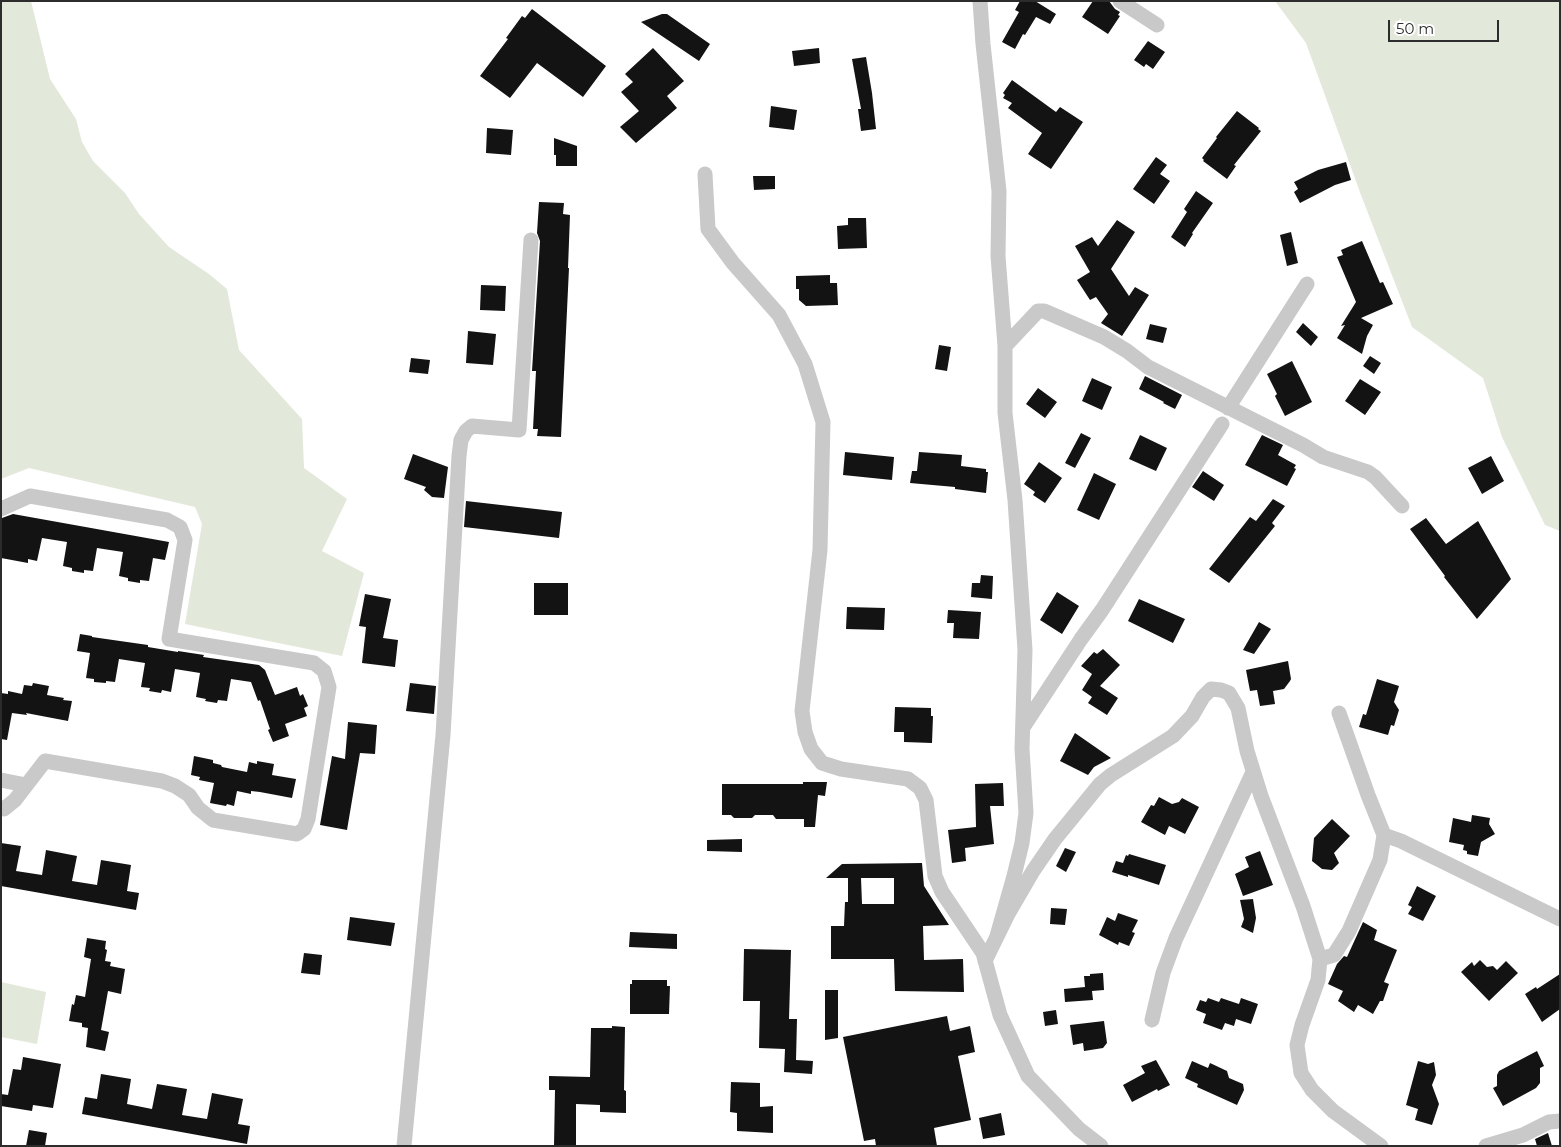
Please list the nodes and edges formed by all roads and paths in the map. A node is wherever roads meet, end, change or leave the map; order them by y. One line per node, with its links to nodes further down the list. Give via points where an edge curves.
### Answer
1 (980, 1): 7 (street, via 999,191 998,256)
2 (1120, 1): 3 (street)
3 (1156, 25)
4 (706, 174): 22 (street, via 708,229 779,315 805,364 823,422 820,550 802,711 811,749 822,763 842,770 908,779 920,788 926,800 935,876)
5 (531, 240): 25 (street, via 519,430 472,426 461,440 443,736)
6 (1307, 284): 8 (street)
7 (1005, 346): 8 (street, via 1038,311 1044,310 1104,337 1148,367); 13 (street, via 1005,412 1015,500 1025,650)
8 (1228, 408): 10 (street, via 1323,457 1368,472)
9 (1222, 424): 13 (street)
10 (1402, 506)
11 (1, 508): 16 (street, via 30,496 167,520 180,527 185,540 169,639 314,663 324,671 329,687 308,819 304,829 297,834 213,820 198,808 189,795 162,781 45,761)
12 (1339, 714): 18 (street)
13 (1023, 728): 20 (street, via 1026,813 1014,876)
14 (1253, 772): 20 (street, via 1238,708 1229,693 1211,689 1173,736 1100,784 1033,871); 21 (street); 23 (street, via 1176,938 1163,973)
15 (1, 780): 16 (street)
16 (26, 785): 17 (street, via 16,800)
17 (1, 808)
18 (1384, 835): 19 (street); 21 (street, via 1380,860 1350,931 1334,955)
19 (1560, 919)
20 (997, 936): 22 (street)
21 (1320, 959): 27 (street, via 1318,980 1297,1045 1301,1073 1312,1090 1334,1111)
22 (985, 961): 26 (street, via 1000,1015 1028,1076 1079,1129)
23 (1152, 1020)
24 (1560, 1122): 28 (street, via 1549,1122 1523,1135)
25 (404, 1146)
26 (1101, 1146)
27 (1381, 1146)
28 (1486, 1146)

